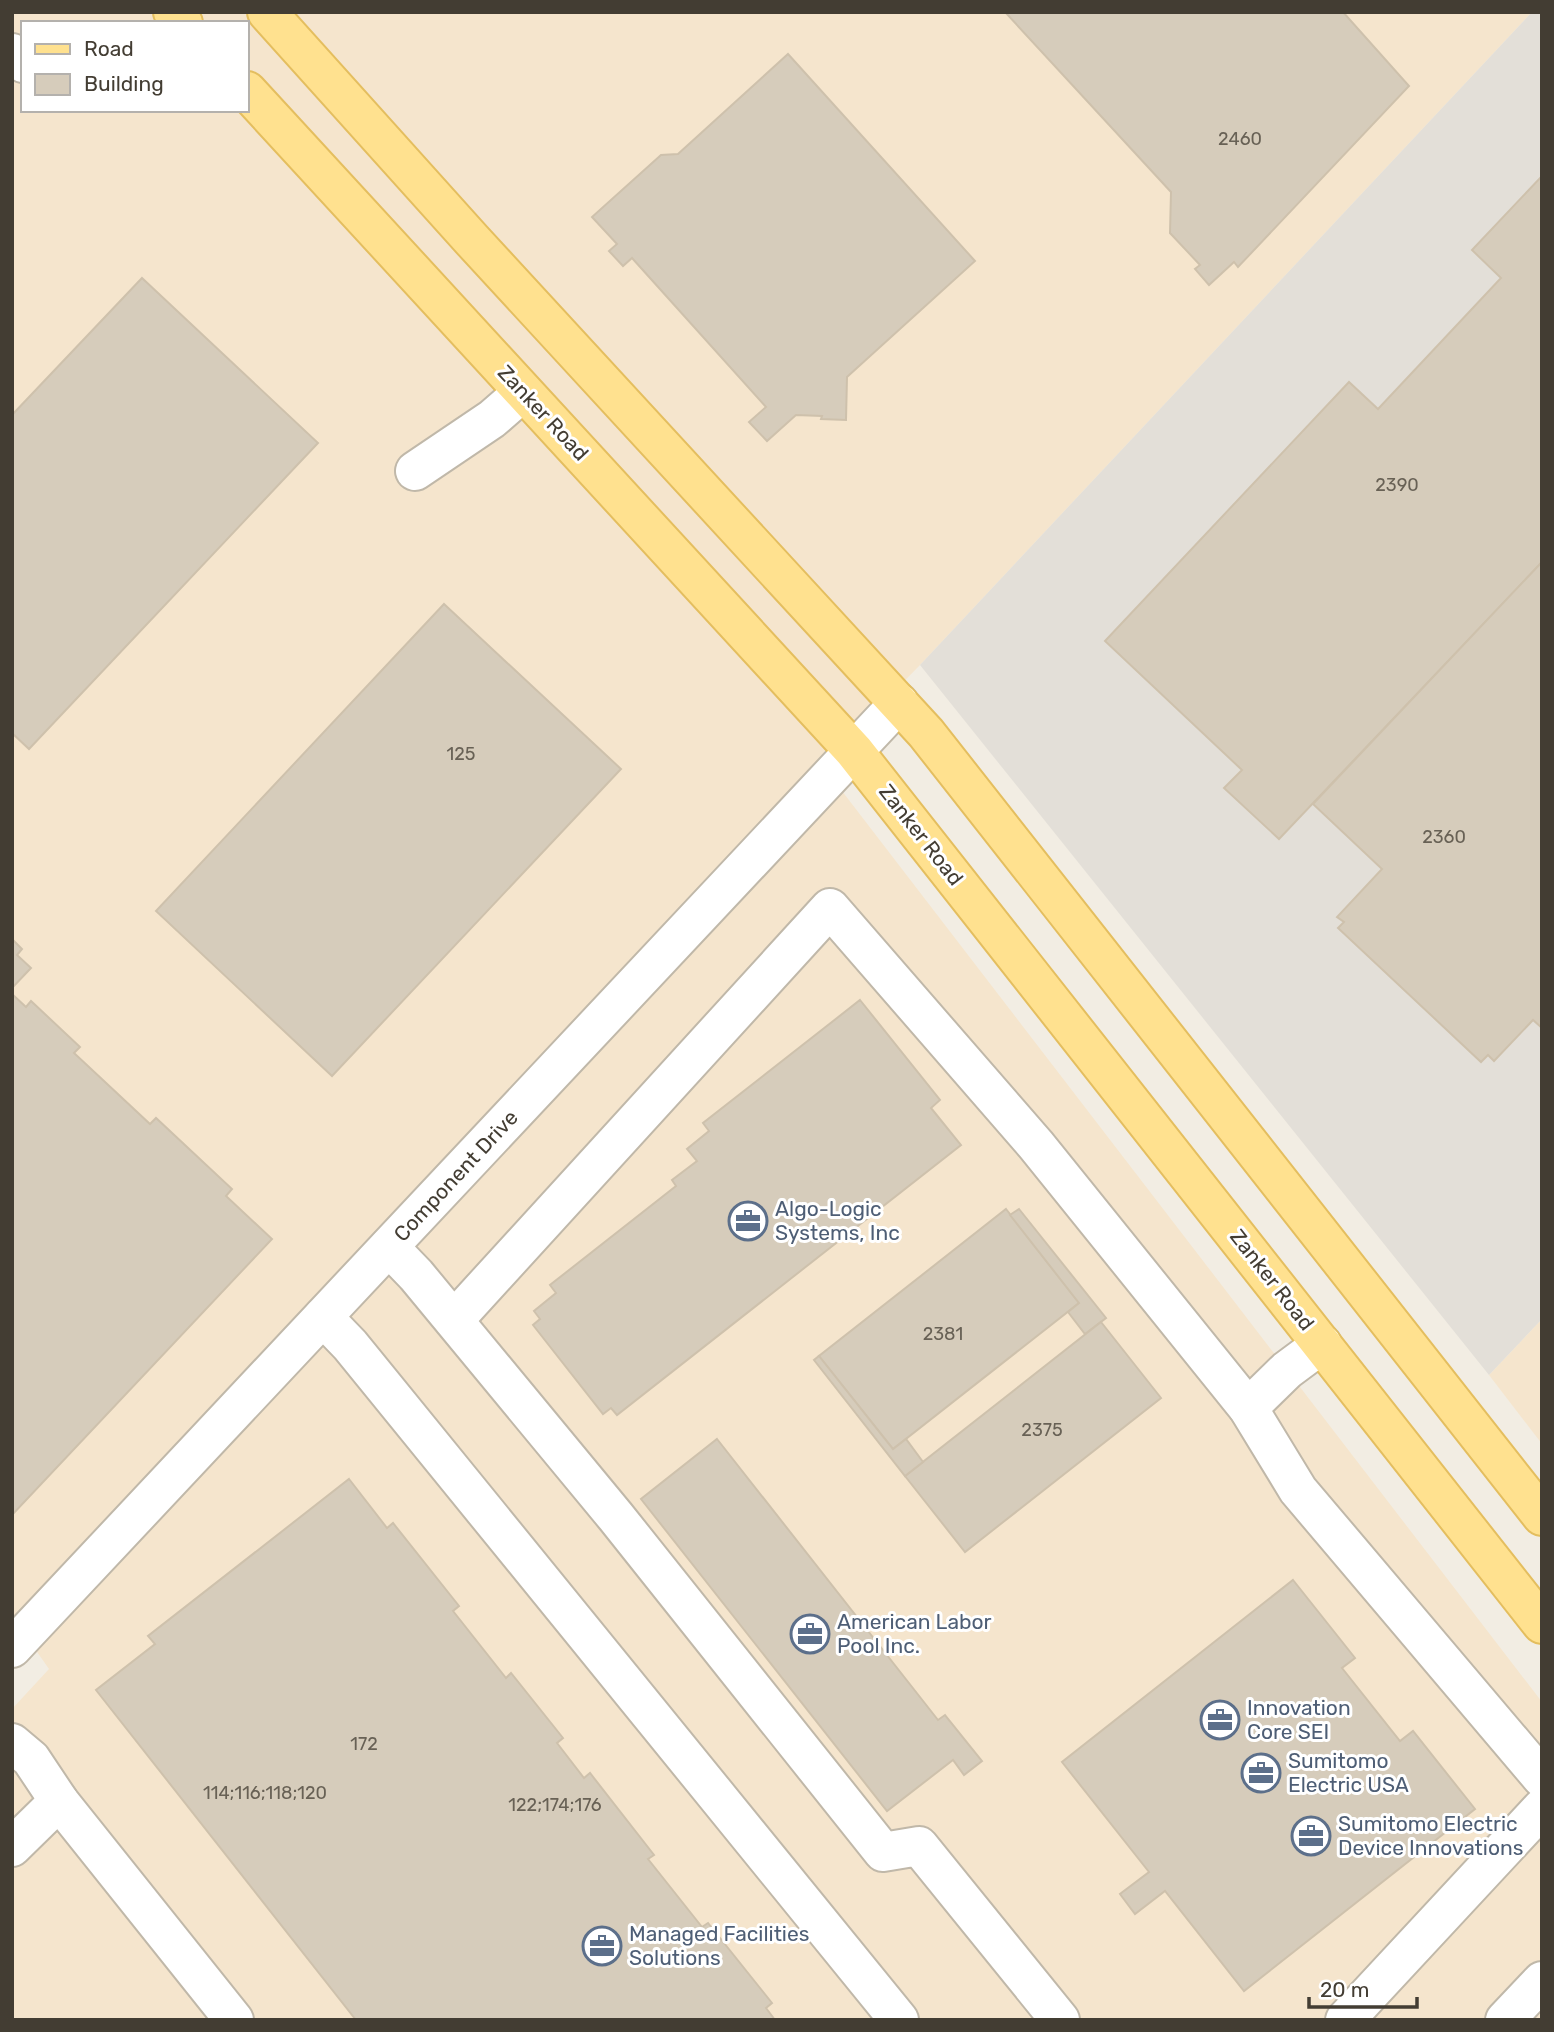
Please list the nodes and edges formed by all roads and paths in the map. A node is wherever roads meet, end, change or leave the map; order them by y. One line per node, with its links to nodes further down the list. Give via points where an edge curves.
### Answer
1 (267, 12): 5 (main road)
2 (248, 92): 3 (main road, Zanker Road)
3 (523, 392): 4 (street); 6 (main road, Zanker Road)
4 (415, 471)
5 (899, 703): 6 (street, Component Drive); 12 (main road)
6 (854, 751): 7 (street, Component Drive); 10 (main road, Zanker Road)
7 (389, 1247): 8 (street, Component Drive); 9 (street)
8 (323, 1317): 14 (street, Component Drive); 22 (street)
9 (454, 1320): 11 (street, via 830,908 1036,1145); 23 (street, via 883,1852 919,1846)
10 (1322, 1344): 11 (street); 13 (main road, Zanker Road)
11 (1248, 1408): 16 (street, via 1298,1490)
12 (1542, 1516)
13 (1542, 1624)
14 (12, 1648)
15 (12, 1743): 17 (street, via 31,1759)
16 (1542, 1778)
17 (58, 1801): 19 (street); 21 (street)
18 (1542, 1808): 24 (street)
19 (12, 1847)
20 (1542, 1981): 25 (street)
21 (234, 2020)
22 (899, 2020)
23 (1060, 2020)
24 (1345, 2020)
25 (1506, 2020)

